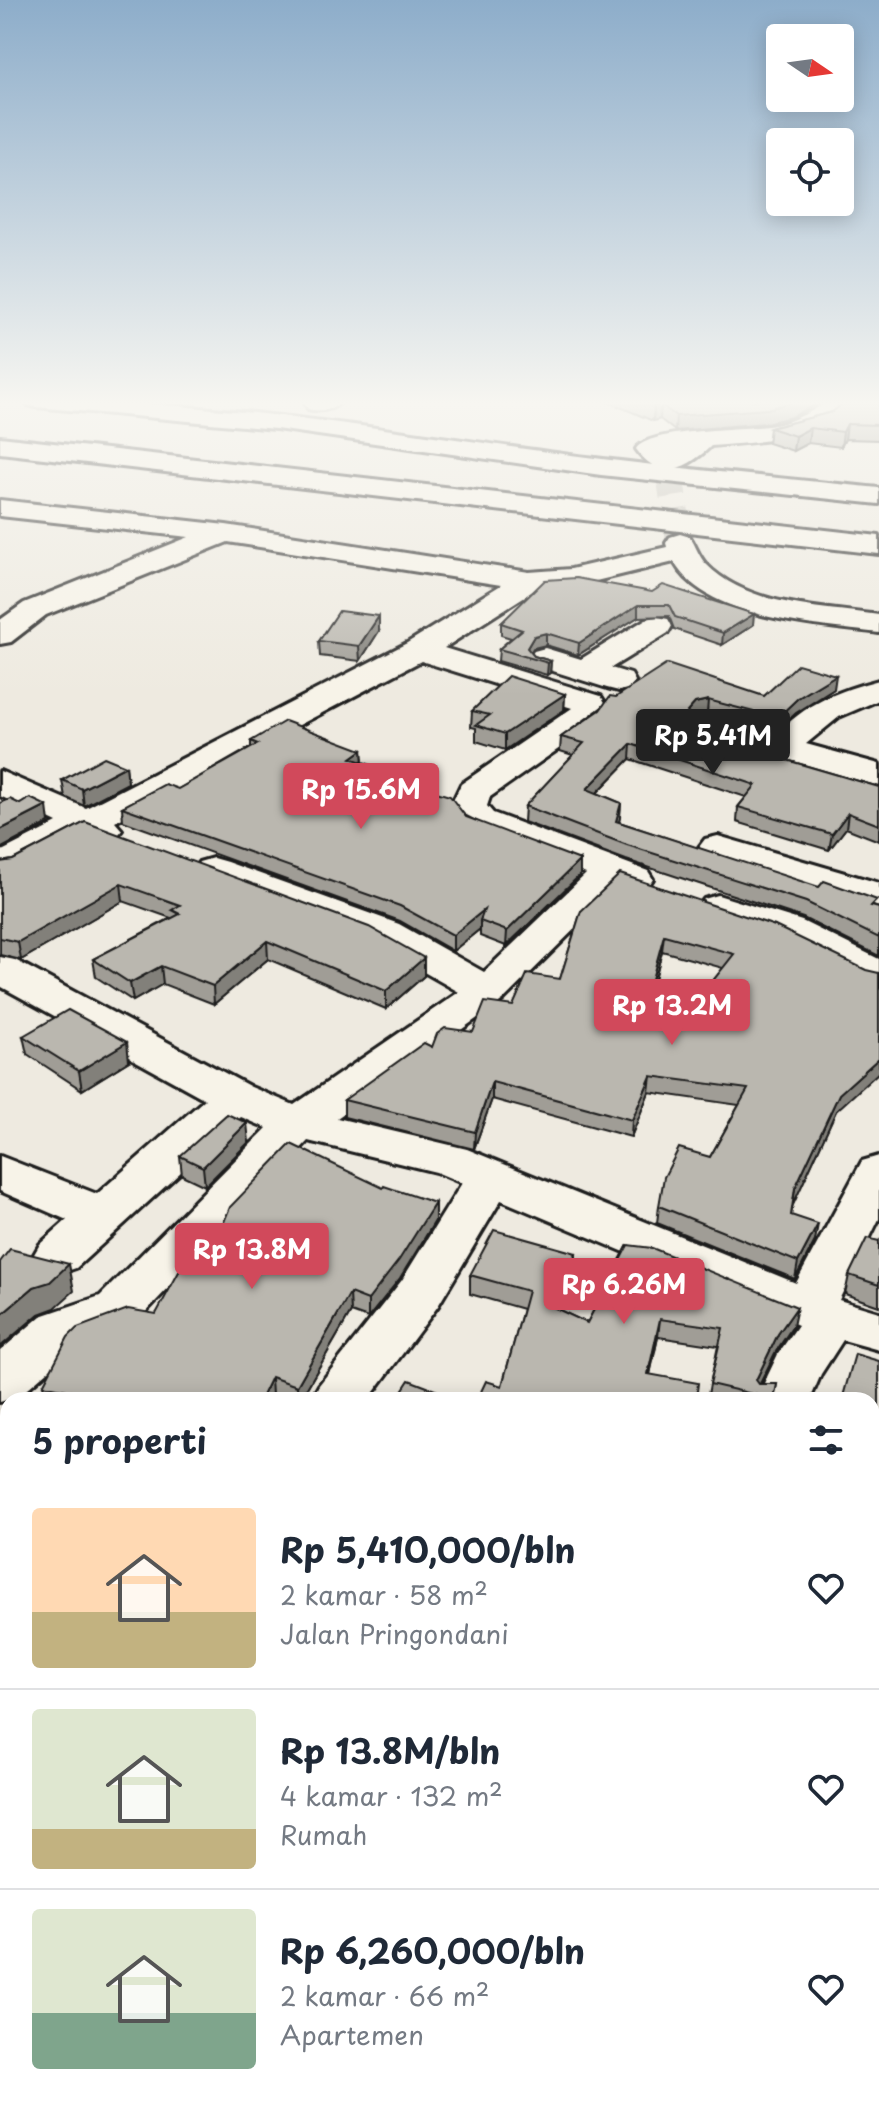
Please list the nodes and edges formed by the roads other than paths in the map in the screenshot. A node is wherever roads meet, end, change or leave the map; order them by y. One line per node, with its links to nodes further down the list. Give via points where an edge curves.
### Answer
1 (468, 498): 6 (main road)
2 (702, 498): 4 (main road)
3 (3, 503): 5 (main road)
4 (879, 518)
5 (226, 533): 8 (main road); 13 (main road, via 35,609)
6 (879, 545)
7 (609, 569): 8 (main road); 9 (main road); 9 (main road, via 680,547)
8 (529, 581): 12 (main road)
9 (718, 591): 10 (main road, via 764,605)
10 (879, 624)
11 (657, 626): 15 (main road)
12 (451, 629): 14 (main road); 15 (main road)
13 (0, 635)
14 (418, 650): 22 (main road); 27 (main road, via 589,703 585,715 474,792 468,807 480,821)
15 (586, 670): 16 (main road)
16 (619, 681)
17 (879, 690): 19 (main road, via 823,712)
18 (706, 727): 19 (main road)
19 (785, 747): 20 (main road)
20 (879, 775)
21 (0, 782): 22 (main road)
22 (85, 823): 23 (main road); 26 (main road)
23 (142, 844)
24 (718, 847): 28 (main road)
25 (185, 859): 31 (main road, via 385,933)
26 (0, 867)
27 (611, 871): 30 (main road, via 788,930); 31 (main road)
28 (879, 895)
29 (0, 969): 32 (main road)
30 (879, 975)
31 (488, 991): 33 (main road)
32 (235, 1097): 33 (main road); 37 (main road)
33 (298, 1124): 36 (main road, via 450,1160); 40 (main road, via 118,1309 60,1330)
34 (0, 1172): 37 (main road)
35 (879, 1172): 39 (main road)
36 (491, 1176): 39 (main road, via 755,1288); 41 (main road, via 420,1293)
37 (101, 1215): 38 (main road)
38 (58, 1256)
39 (840, 1318): 42 (main road, via 797,1368)
40 (0, 1382)
41 (344, 1392)
42 (786, 1392)

